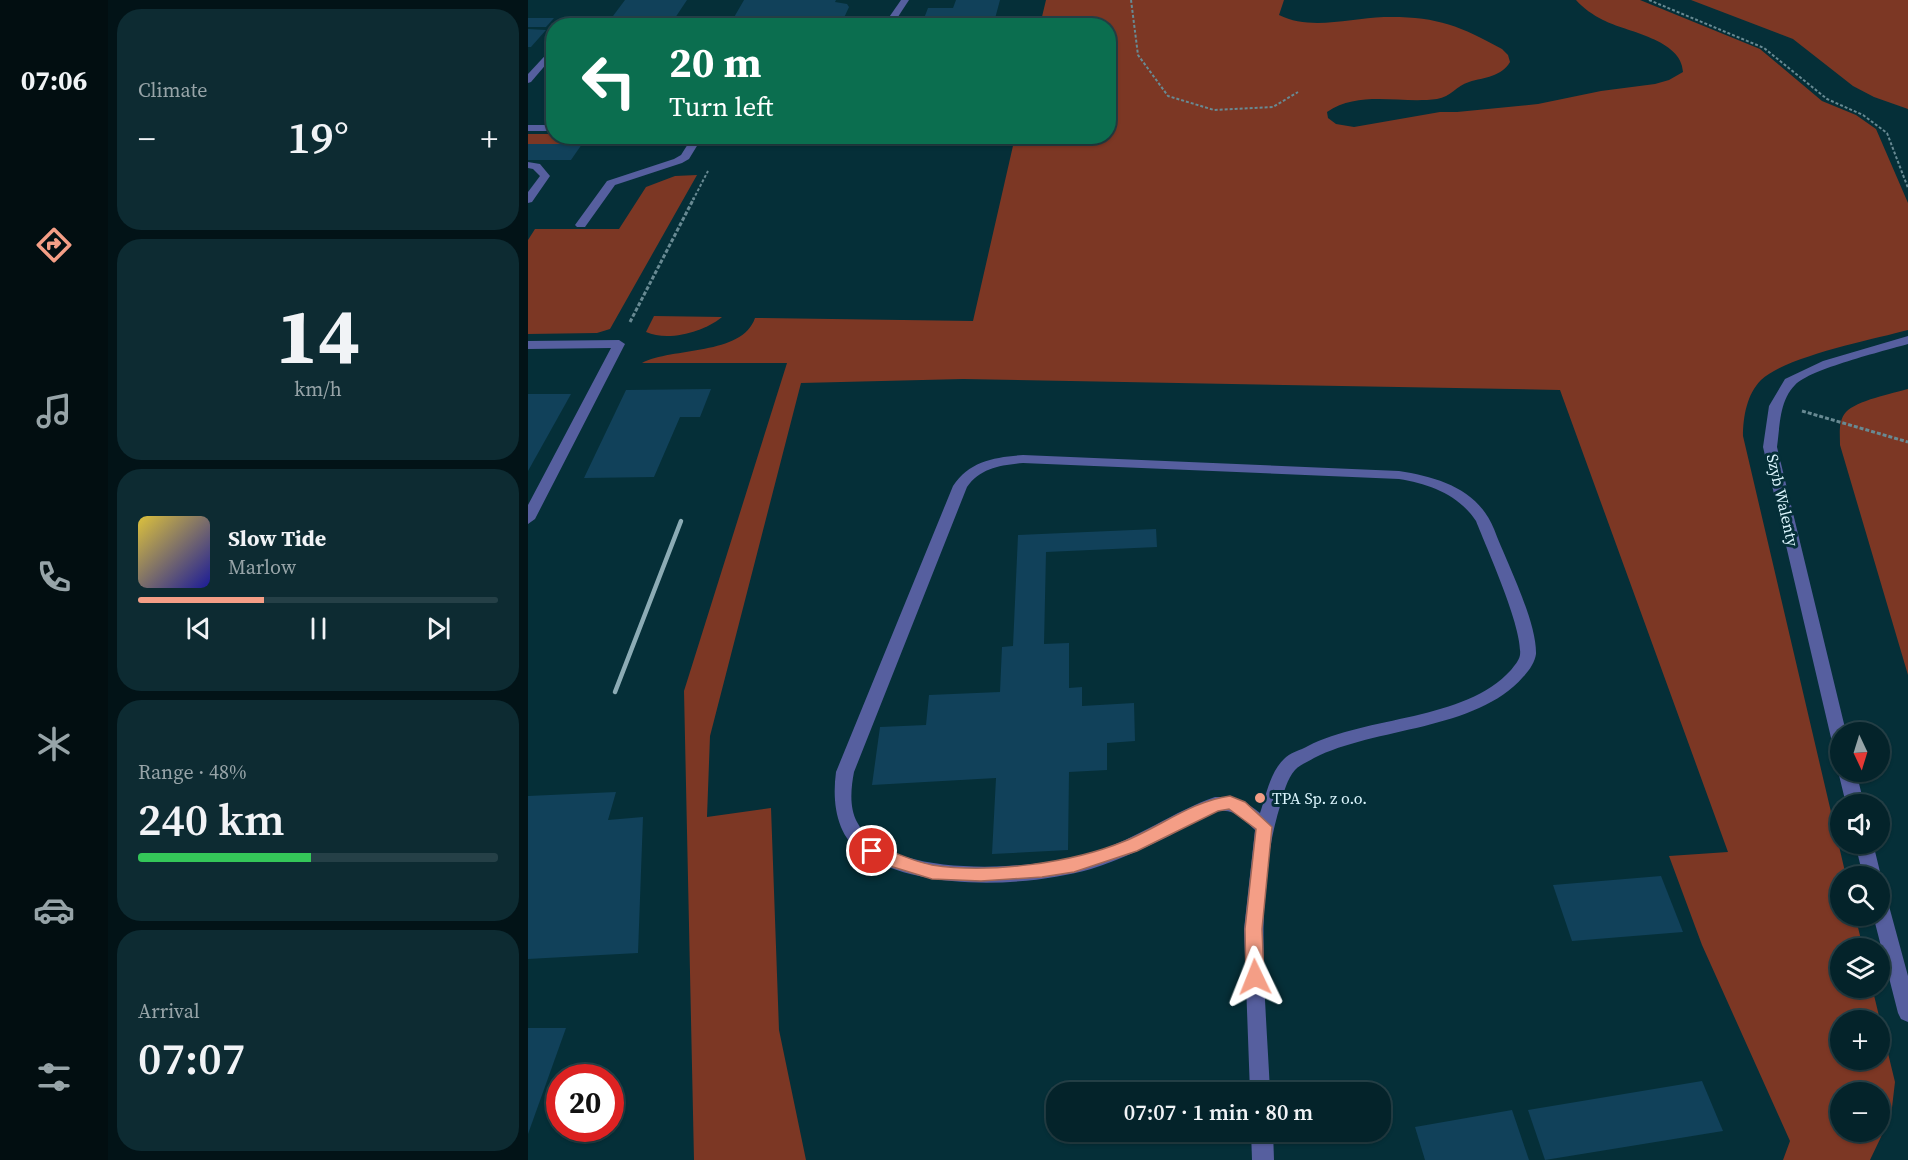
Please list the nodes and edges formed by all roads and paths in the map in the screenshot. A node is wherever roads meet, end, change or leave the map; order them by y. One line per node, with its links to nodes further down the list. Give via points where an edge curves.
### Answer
1 (905, 0): 4 (street)
2 (1131, 0): 9 (path, via 1138,55 1168,96 1214,110 1273,107)
3 (1649, 0): 15 (path, via 1764,48 1827,99 1863,115 1887,133)
4 (893, 18)
5 (546, 58): 6 (street)
6 (538, 68): 7 (street); 8 (street)
7 (546, 68)
8 (528, 80)
9 (1298, 92)
10 (528, 128): 11 (street)
11 (546, 128)
12 (693, 144): 17 (street, via 678,162 611,183)
13 (528, 165): 16 (street, via 536,165 545,176)
14 (710, 168): 19 (path)
15 (1908, 188)
16 (528, 200)
17 (580, 225)
18 (1908, 340): 21 (street, Szyb Walenty, via 1827,364 1790,382)
19 (619, 344): 20 (street); 23 (street)
20 (528, 345)
21 (1776, 406): 22 (path, via 1821,415); 24 (street, Szyb Walenty, via 1770,447)
22 (1908, 442)
23 (528, 519)
24 (1835, 722)
25 (1264, 827): 25 (street, via 1279,781 1290,763 1328,744 1437,717 1482,699 1508,684 1523,667 1528,655 1522,622 1483,520 1472,504 1425,479 1399,475 1023,459 984,466 967,475 845,772 843,805 853,832 872,851 899,862 932,872 981,874 1074,866 1131,846 1215,804 1230,802 1240,806); 28 (street, via 1253,929)
26 (1885, 926): 27 (street)
27 (1908, 1013)
28 (1260, 1082)
29 (1262, 1142): 30 (street)
30 (1263, 1160)

